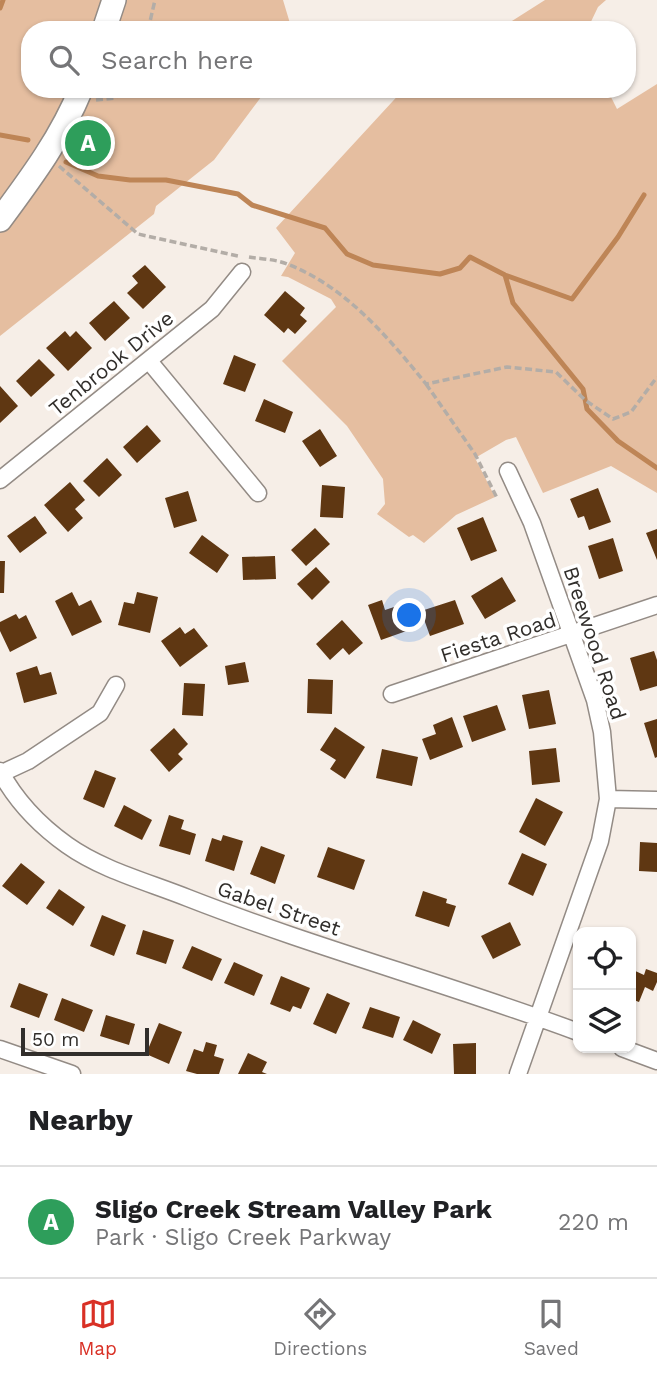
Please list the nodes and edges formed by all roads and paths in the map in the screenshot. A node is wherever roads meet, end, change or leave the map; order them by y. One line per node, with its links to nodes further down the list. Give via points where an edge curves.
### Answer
1 (114, 0): 3 (street)
2 (155, 0): 4 (path)
3 (107, 21)
4 (150, 21)
5 (83, 98): 6 (street)
6 (47, 156): 7 (street); 11 (path, via 138,234 285,263 325,282 374,325)
7 (0, 220)
8 (242, 272): 9 (street, Tenbrook Drive, via 212,309)
9 (149, 361): 13 (street, Tenbrook Drive); 14 (street)
10 (657, 377): 11 (path, via 631,412 613,419 556,372 507,367)
11 (426, 384): 15 (path, via 475,454)
12 (508, 471): 17 (street, Breewood Road)
13 (0, 480)
14 (257, 493)
15 (497, 498)
16 (657, 605): 17 (street, Fiesta Road)
17 (572, 634): 19 (street, Fiesta Road); 21 (street, Breewood Road, via 602,732)
18 (116, 685): 20 (street, via 100,713 27,761)
19 (392, 694)
20 (0, 773): 23 (street, Gabel Street, via 34,818 96,862 223,912)
21 (608, 799): 22 (street); 23 (street, Breewood Road, via 600,841)
22 (657, 800)
23 (537, 1018): 24 (street, Gabel Street); 29 (street, Breewood Road)
24 (573, 1030)
25 (0, 1049): 28 (street)
26 (636, 1053): 27 (street)
27 (657, 1060)
28 (72, 1074)
29 (518, 1074)

